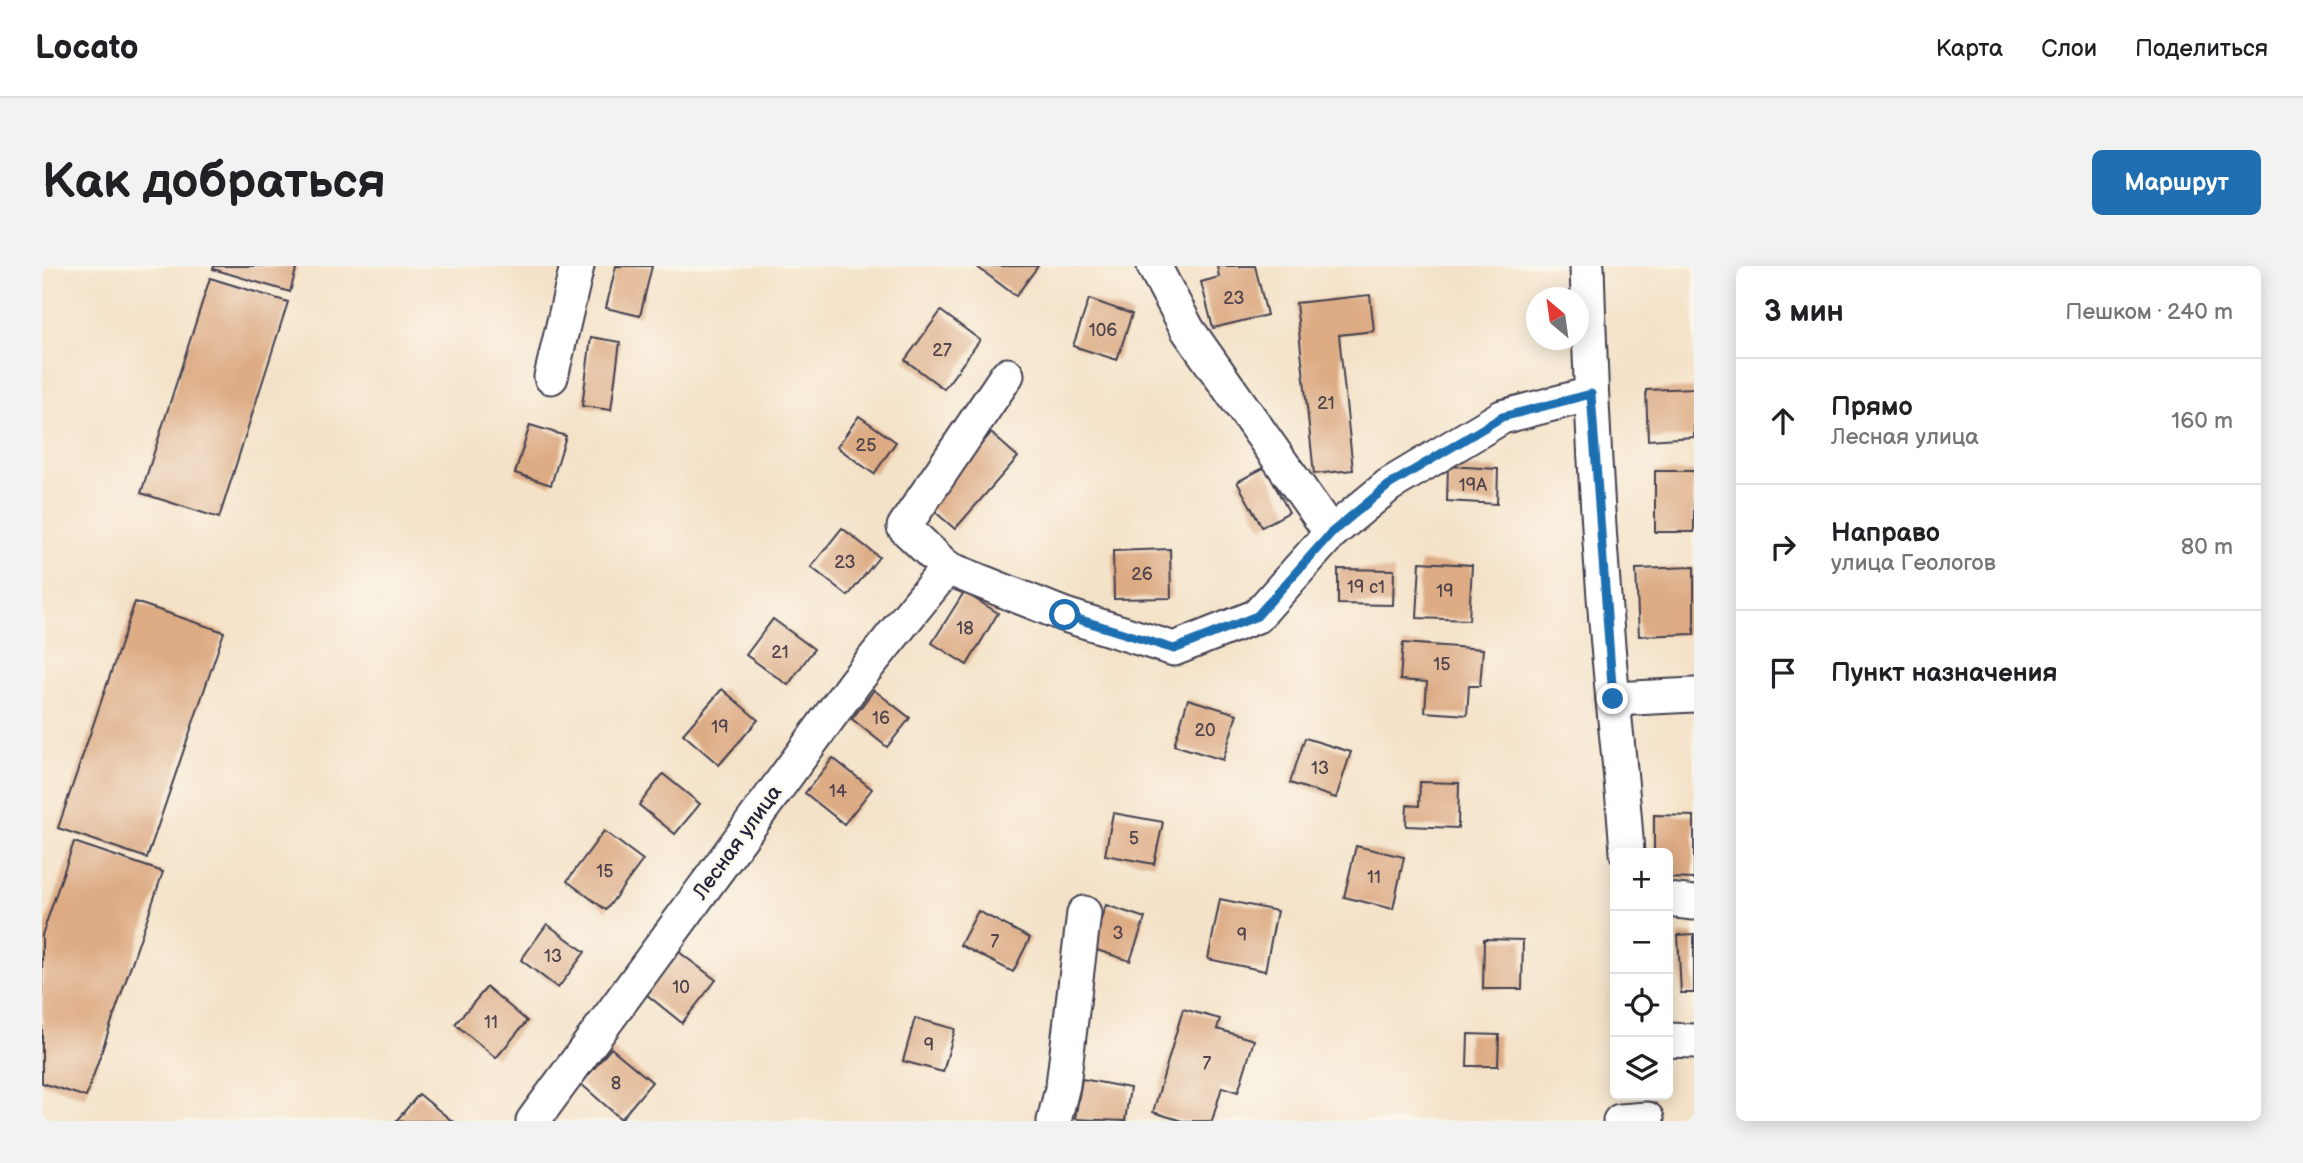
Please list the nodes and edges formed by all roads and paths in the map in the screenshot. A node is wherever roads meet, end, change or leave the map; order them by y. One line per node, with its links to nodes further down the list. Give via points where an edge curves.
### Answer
1 (577, 266): 5 (street)
2 (1154, 266): 7 (street, via 1188,330)
3 (1587, 266): 6 (street)
4 (1007, 374): 8 (street, via 904,527)
5 (551, 377)
6 (1591, 394): 7 (street, via 1502,417 1389,485); 10 (street)
7 (1331, 533): 8 (street, via 1257,616 1174,649 1065,615)
8 (947, 568): 17 (street, Лесная улица, via 855,682)
9 (1694, 695): 10 (street)
10 (1613, 699): 11 (street)
11 (1627, 848)
12 (1673, 901): 13 (street)
13 (1694, 903)
14 (1084, 913): 18 (street, via 1063,1085)
15 (1673, 1040): 16 (street)
16 (1694, 1041)
17 (533, 1121)
18 (1054, 1121)

